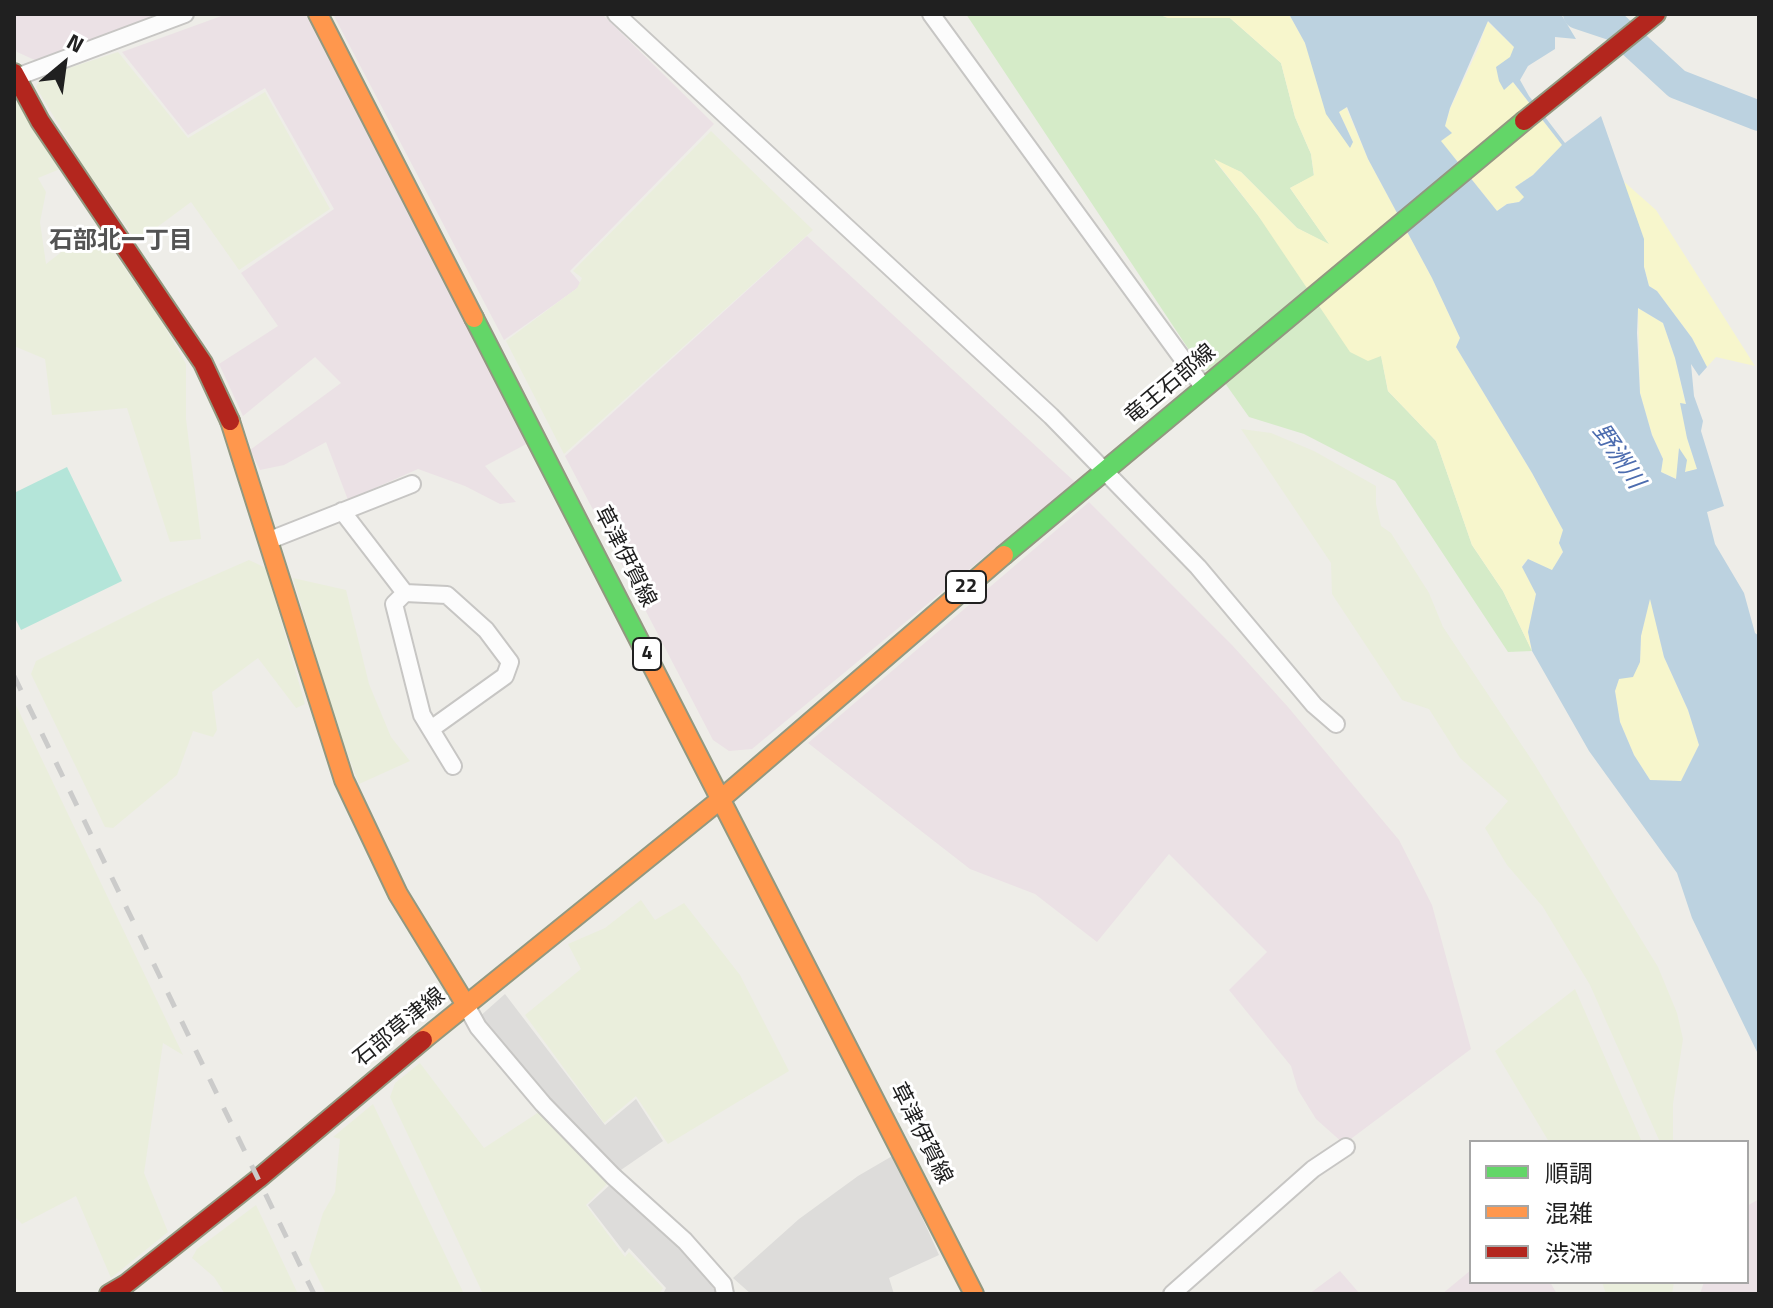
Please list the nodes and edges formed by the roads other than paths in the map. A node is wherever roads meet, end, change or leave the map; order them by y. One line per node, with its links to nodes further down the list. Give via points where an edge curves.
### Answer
1 (185, 14): 6 (street)
2 (318, 14): 16 (main road, 草津伊賀線 / 4)
3 (616, 14): 8 (street)
4 (931, 14): 7 (street)
5 (1654, 16): 7 (main road, 竜王石部線 / 22)
6 (15, 76): 11 (main road, via 203,363 226,410)
7 (1209, 384): 8 (main road, 竜王石部線 / 22)
8 (1107, 471): 13 (street); 16 (main road, 竜王石部線 / 22)
9 (412, 484): 10 (street)
10 (342, 511): 11 (street); 12 (street)
11 (270, 540): 17 (main road, via 344,780 398,894)
12 (405, 593): 14 (street, via 394,604 422,715); 14 (street, via 447,595 486,630 510,662 505,676)
13 (1336, 724)
14 (431, 729): 15 (street)
15 (453, 766)
16 (721, 799): 17 (main road, 石部草津線); 21 (main road, 草津伊賀線 / 4)
17 (466, 1005): 19 (main road, 石部草津線, via 258,1179); 20 (street, via 478,1027 543,1104 685,1241 723,1284)
18 (1346, 1147): 22 (street, via 1313,1169)
19 (109, 1294)
20 (725, 1294)
21 (974, 1294)
22 (1172, 1294)

